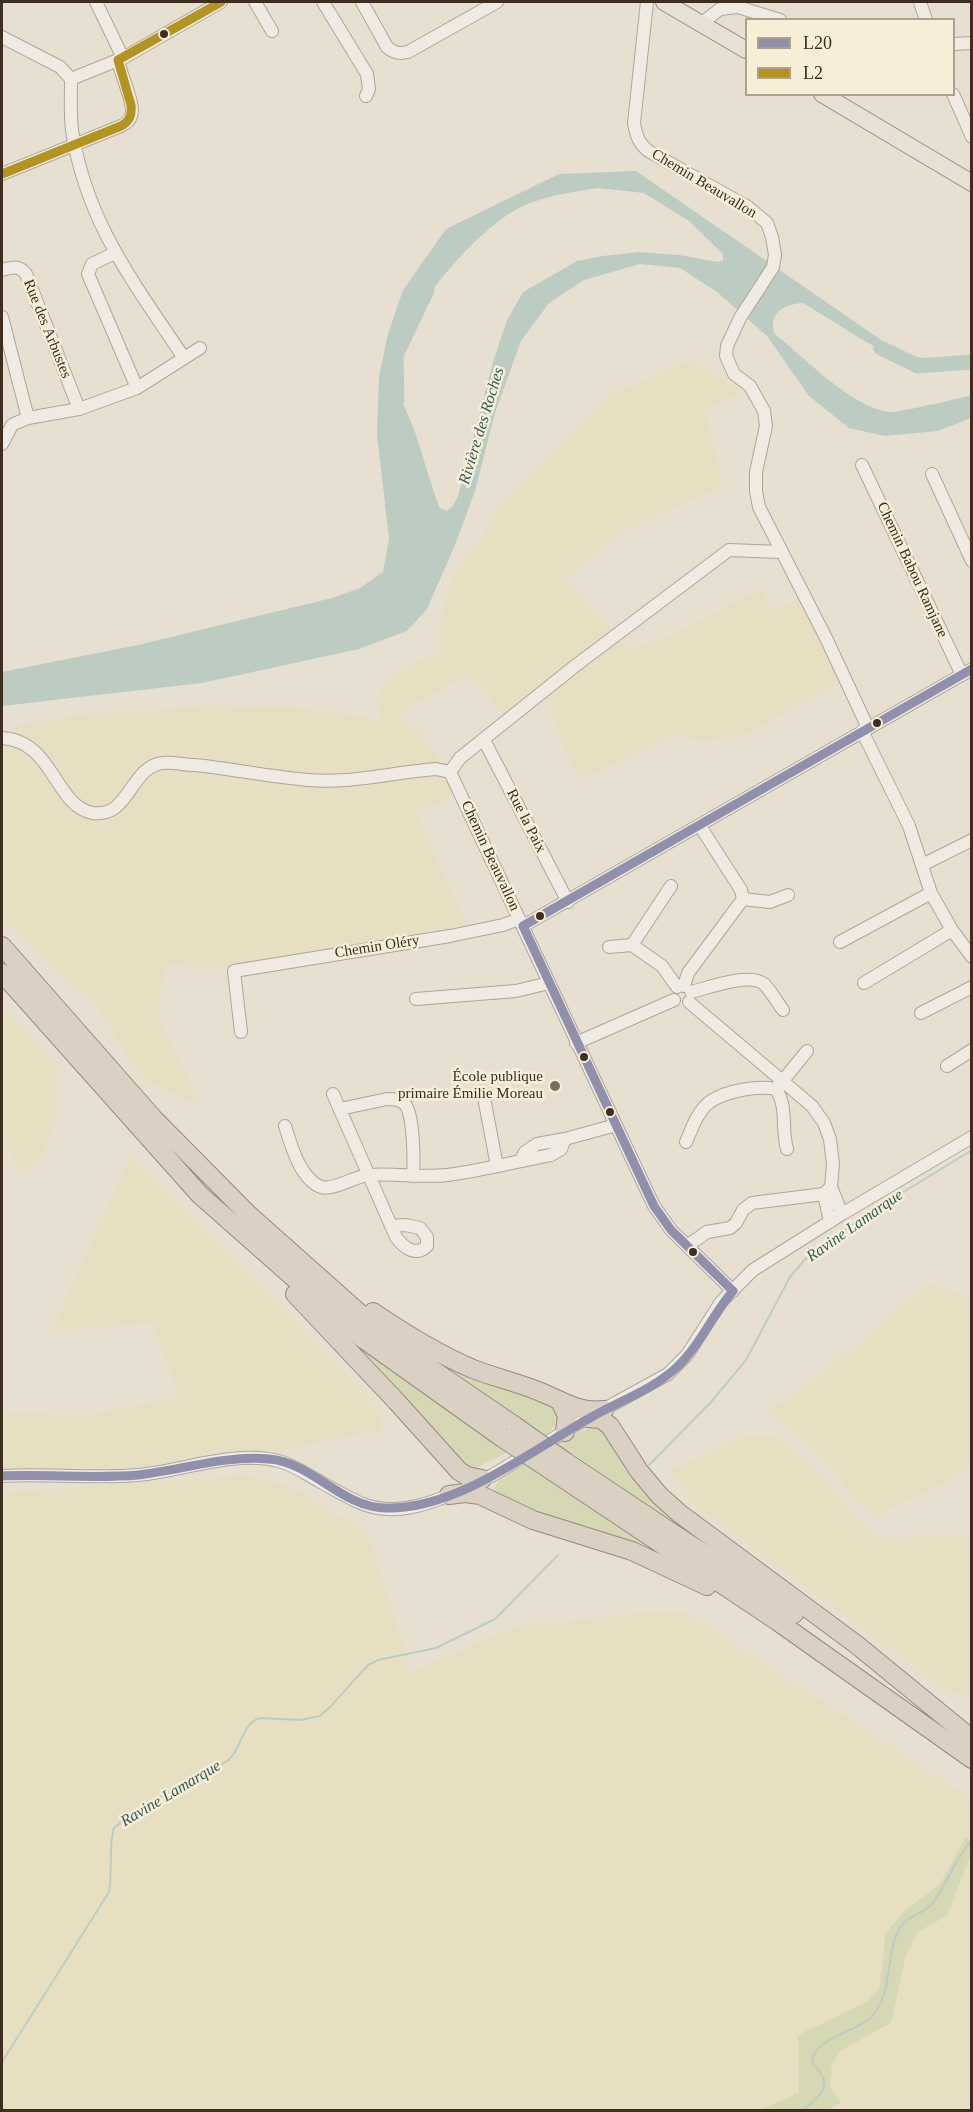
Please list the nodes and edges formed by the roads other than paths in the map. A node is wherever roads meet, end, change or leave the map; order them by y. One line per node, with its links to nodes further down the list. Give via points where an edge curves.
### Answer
1 (96, 2): 19 (street)
2 (221, 2): 10 (street)
3 (255, 2): 14 (street)
4 (323, 2): 21 (street, via 367,74)
5 (363, 2): 6 (street, via 387,47 399,54)
6 (497, 2)
7 (647, 2): 39 (street, Chemin Beauvallon, via 634,123 636,136 644,149 748,207 767,223 772,237 773,267 740,318 726,356 734,374 750,386 764,411 766,426 756,491 759,507)
8 (664, 2): 13 (main road)
9 (920, 2): 12 (street)
10 (207, 5): 19 (street)
11 (774, 18): 13 (street, via 738,7 720,9)
12 (925, 18)
13 (702, 23): 18 (main road)
14 (272, 31)
15 (2, 37): 20 (street, via 60,67)
16 (972, 43): 17 (street)
17 (955, 44)
18 (745, 49)
19 (120, 59): 20 (street); 25 (street, via 132,116 121,126)
20 (71, 79): 25 (street)
21 (366, 96)
22 (825, 96): 27 (main road)
23 (954, 96): 24 (street)
24 (972, 137)
25 (75, 144): 26 (street); 28 (street, via 94,211)
26 (2, 174)
27 (972, 183)
28 (115, 253): 32 (street); 33 (street, via 92,264 88,274)
29 (2, 270): 34 (street, Rue des Arbustes, via 17,268 26,274)
30 (2, 316): 35 (street)
31 (200, 348): 32 (street)
32 (184, 358): 33 (street)
33 (137, 388): 34 (street)
34 (79, 409): 35 (street)
35 (28, 418): 36 (street, via 12,425)
36 (2, 444)
37 (862, 465): 41 (street, Chemin Babou Ramjane)
38 (932, 474): 40 (street)
39 (781, 552): 42 (street, Chemin Beauvallon, via 826,638); 44 (street, via 729,550 574,666)
40 (972, 561)
41 (967, 672): 42 (street, Chemin Oléry)
42 (865, 729): 46 (street, Chemin Oléry); 48 (street, Chemin Beauvallon, via 909,826)
43 (2, 738): 45 (street, via 24,743 35,751 70,798 95,813 118,807 141,775 163,763 310,781 436,769)
44 (484, 740): 45 (street, via 460,758); 53 (street, Rue la Paix)
45 (450, 772): 54 (street, Chemin Beauvallon)
46 (700, 826): 52 (street, via 741,890); 53 (street, Chemin Oléry)
47 (972, 840): 48 (street)
48 (922, 865): 50 (street, Chemin Beauvallon)
49 (671, 886): 57 (street)
50 (931, 892): 55 (street, Chemin Beauvallon); 56 (street)
51 (788, 895): 52 (street, via 770,902)
52 (742, 899): 65 (street, via 688,973)
53 (567, 902): 54 (street, Chemin Oléry)
54 (521, 923): 62 (street, Chemin Beauvallon); 69 (street, Chemin Oléry, via 234,971)
55 (952, 930): 60 (street, Chemin Beauvallon); 63 (street)
56 (840, 942)
57 (632, 945): 59 (street); 65 (street, via 662,966)
58 (2, 946): 89 (highway, via 154,1119)
59 (609, 947)
60 (972, 957)
61 (2, 973): 87 (highway)
62 (549, 983): 66 (street, via 516,991); 70 (street, Chemin Beauvallon)
63 (864, 983)
64 (972, 987): 68 (street)
65 (685, 992): 67 (street, via 754,980 764,984); 70 (street, via 684,1005 674,1000); 74 (street)
66 (416, 999)
67 (783, 1010)
68 (921, 1013)
69 (241, 1032)
70 (576, 1043): 78 (street, Chemin Beauvallon)
71 (972, 1050): 73 (street)
72 (807, 1051): 74 (street)
73 (947, 1066)
74 (779, 1085): 81 (street, via 740,1090 711,1102 695,1119); 82 (street); 86 (street, via 812,1106 824,1123 832,1151)
75 (333, 1094): 77 (street)
76 (485, 1102): 83 (street)
77 (340, 1109): 84 (street); 85 (street, via 394,1099 404,1104 413,1141)
78 (616, 1125): 83 (street, via 537,1144 520,1160); 92 (street, Chemin Beauvallon, via 654,1206)
79 (285, 1126): 84 (street, via 297,1162 319,1187 333,1187)
80 (972, 1137): 88 (street)
81 (686, 1142)
82 (788, 1149)
83 (497, 1166): 85 (street, via 447,1175)
84 (368, 1175): 85 (street); 91 (street)
85 (413, 1176)
86 (827, 1190): 88 (street); 90 (street); 92 (street, via 753,1203 730,1228 707,1232)
87 (200, 1195): 96 (highway, via 362,1338); 98 (highway)
88 (842, 1214): 90 (street)
89 (249, 1215): 94 (highway, via 402,1332 471,1368); 96 (highway, via 375,1328)
90 (830, 1222): 93 (street, via 753,1270)
91 (391, 1226)
92 (687, 1246): 93 (street, Chemin Beauvallon)
93 (733, 1291): 95 (street, via 721,1302 676,1368)
94 (560, 1401): 95 (highway, via 586,1411); 97 (highway, via 567,1416)
95 (603, 1410): 97 (street); 105 (highway, via 606,1422 659,1495)
96 (508, 1431): 99 (highway, bridge)
97 (565, 1432): 101 (street)
98 (452, 1463): 101 (highway, via 463,1474); 102 (highway, via 456,1479)
99 (562, 1468): 104 (highway); 105 (highway, via 782,1606)
100 (2, 1476): 102 (street, via 122,1476 259,1458 288,1464 362,1504 380,1508 411,1508)
101 (488, 1477): 102 (street); 103 (highway, via 491,1496)
102 (449, 1495): 103 (highway, via 473,1493)
103 (509, 1511): 104 (highway, via 632,1551 701,1582)
104 (871, 1689): 107 (highway)
105 (946, 1719): 106 (highway)
106 (972, 1739)
107 (972, 1759)

